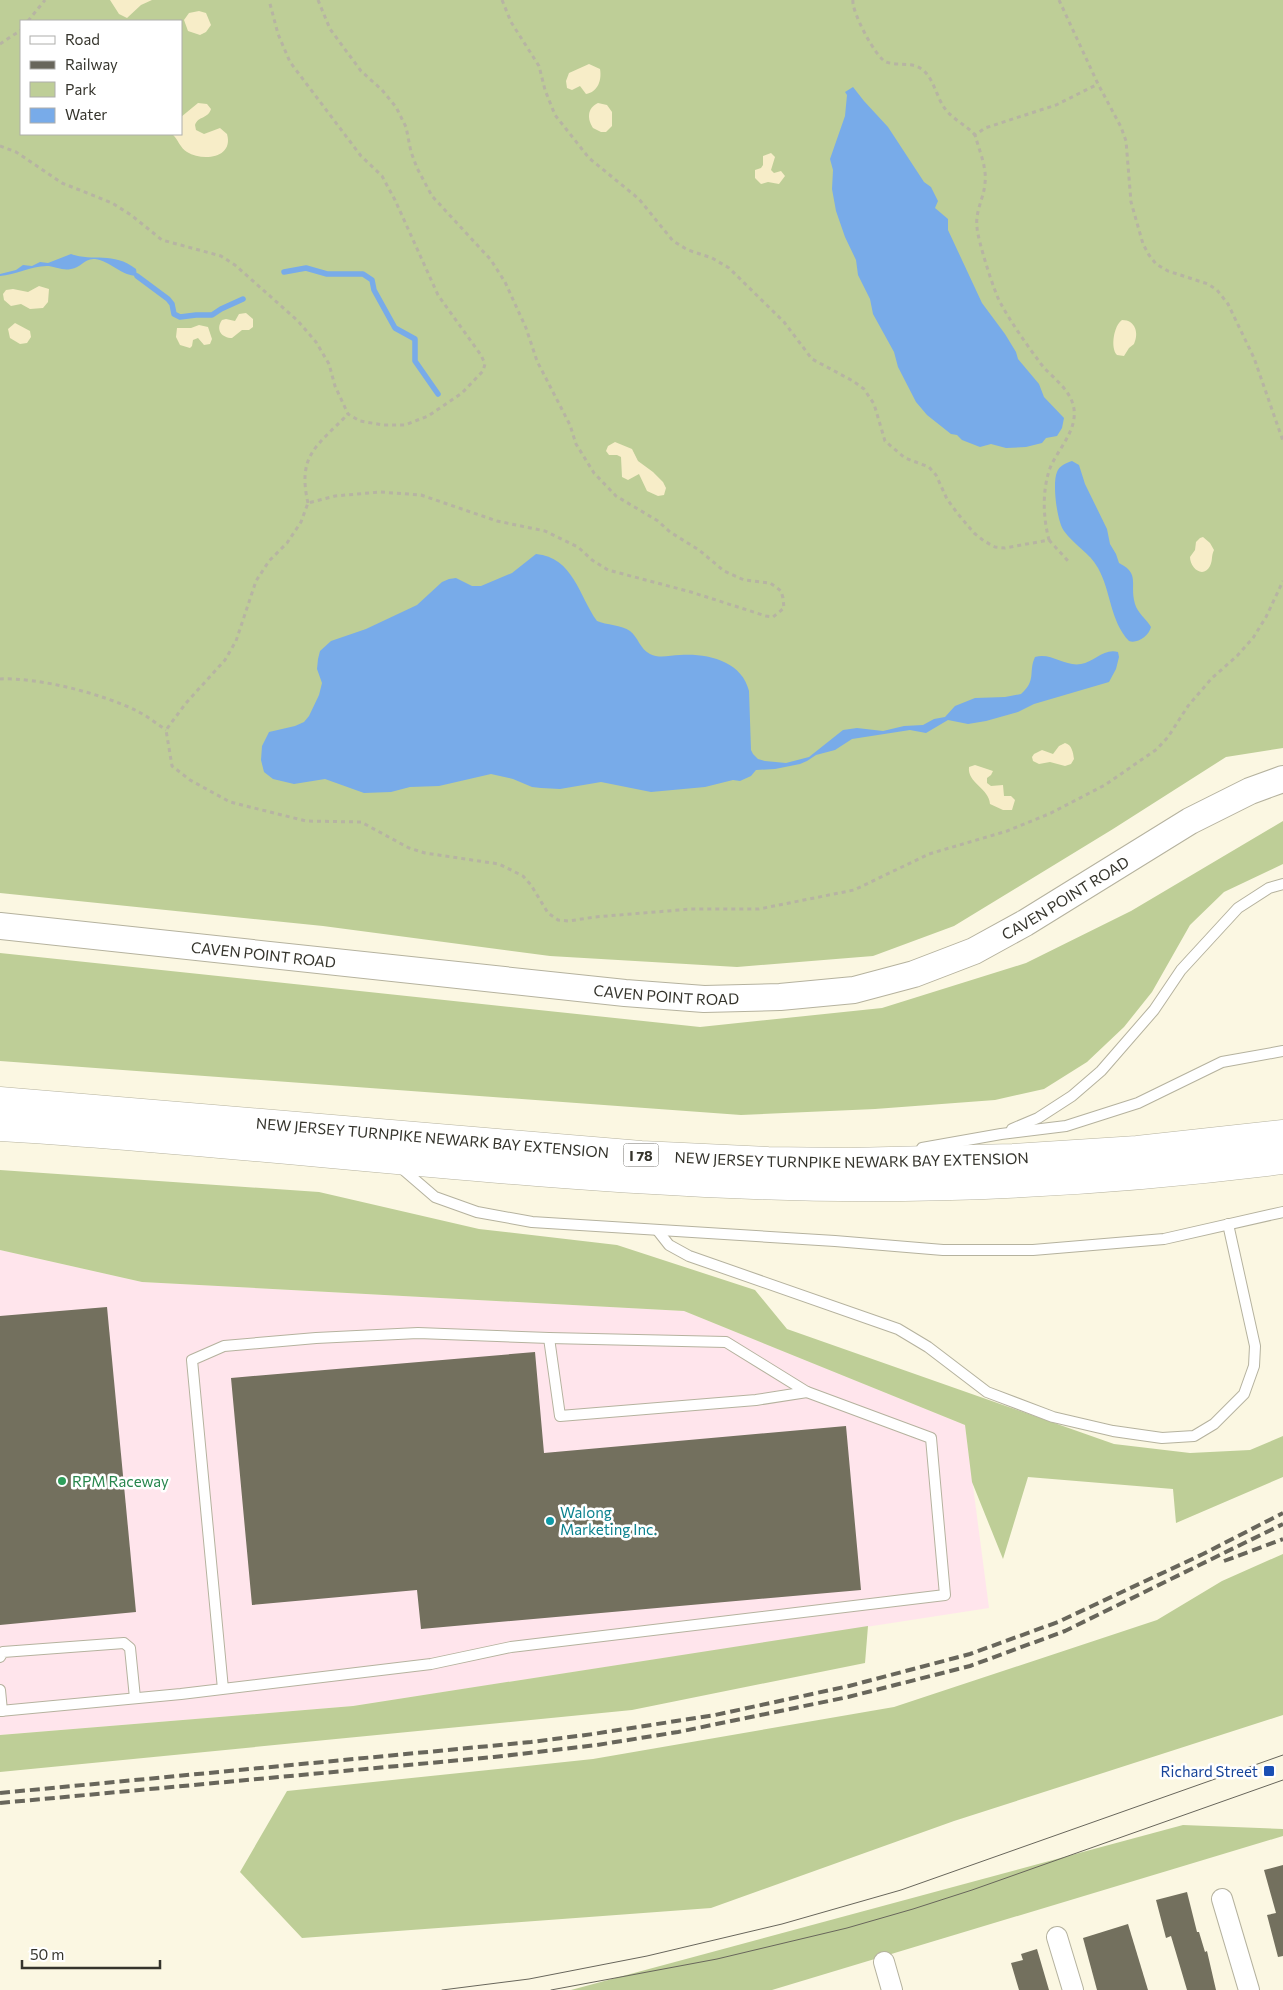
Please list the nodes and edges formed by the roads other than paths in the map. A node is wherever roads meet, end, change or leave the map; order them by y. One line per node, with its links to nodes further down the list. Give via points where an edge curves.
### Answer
1 (1283, 779): 3 (street, CAVEN POINT ROAD, via 1250,790 1190,821 1026,923 974,951 914,974 854,990 780,997 704,999)
2 (1283, 884): 7 (lane, via 1270,888 1238,908 1181,970 1154,1010 1101,1071 1072,1096)
3 (0, 926)
4 (1283, 1051): 7 (lane, via 1222,1062 1138,1103 1066,1126)
5 (0, 1101): 11 (highway, NEW JERSEY TURNPIKE NEWARK BAY EXTENSION / I 78, via 641,1155)
6 (0, 1127): 9 (highway, NEW JERSEY TURNPIKE NEWARK BAY EXTENSION / I 78)
7 (1001, 1134): 11 (lane)
8 (1283, 1134): 11 (highway, NEW JERSEY TURNPIKE NEWARK BAY EXTENSION / I 78, via 1055,1156)
9 (391, 1158): 10 (highway, NEW JERSEY TURNPIKE NEWARK BAY EXTENSION / I 78, via 636,1179 840,1187 1061,1181); 14 (lane, via 435,1198 477,1212 532,1222)
10 (1283, 1160)
11 (849, 1162)
12 (1283, 1212): 13 (lane)
13 (1228, 1224): 14 (lane, via 1164,1239 1033,1250 943,1250); 14 (lane, via 1255,1346 1254,1366 1244,1394 1214,1424 1194,1436 1162,1438 1053,1417 988,1392 898,1329 689,1256 670,1245)
14 (658, 1231)
15 (549, 1338): 16 (lane, via 726,1342); 16 (lane, via 560,1416 756,1400); 18 (lane, via 418,1333 316,1338 224,1346 192,1360)
16 (807, 1392): 18 (lane, via 931,1438 945,1594 511,1647 430,1664)
17 (0, 1657): 20 (lane, via 3,1652 124,1643 130,1648)
18 (223, 1689): 20 (lane)
19 (0, 1690): 21 (lane)
20 (134, 1698): 21 (lane)
21 (1, 1711)
22 (1222, 1899): 27 (street)
23 (1058, 1937): 26 (street)
24 (884, 1962): 25 (street)
25 (892, 1990)
26 (1073, 1990)
27 (1250, 1990)

